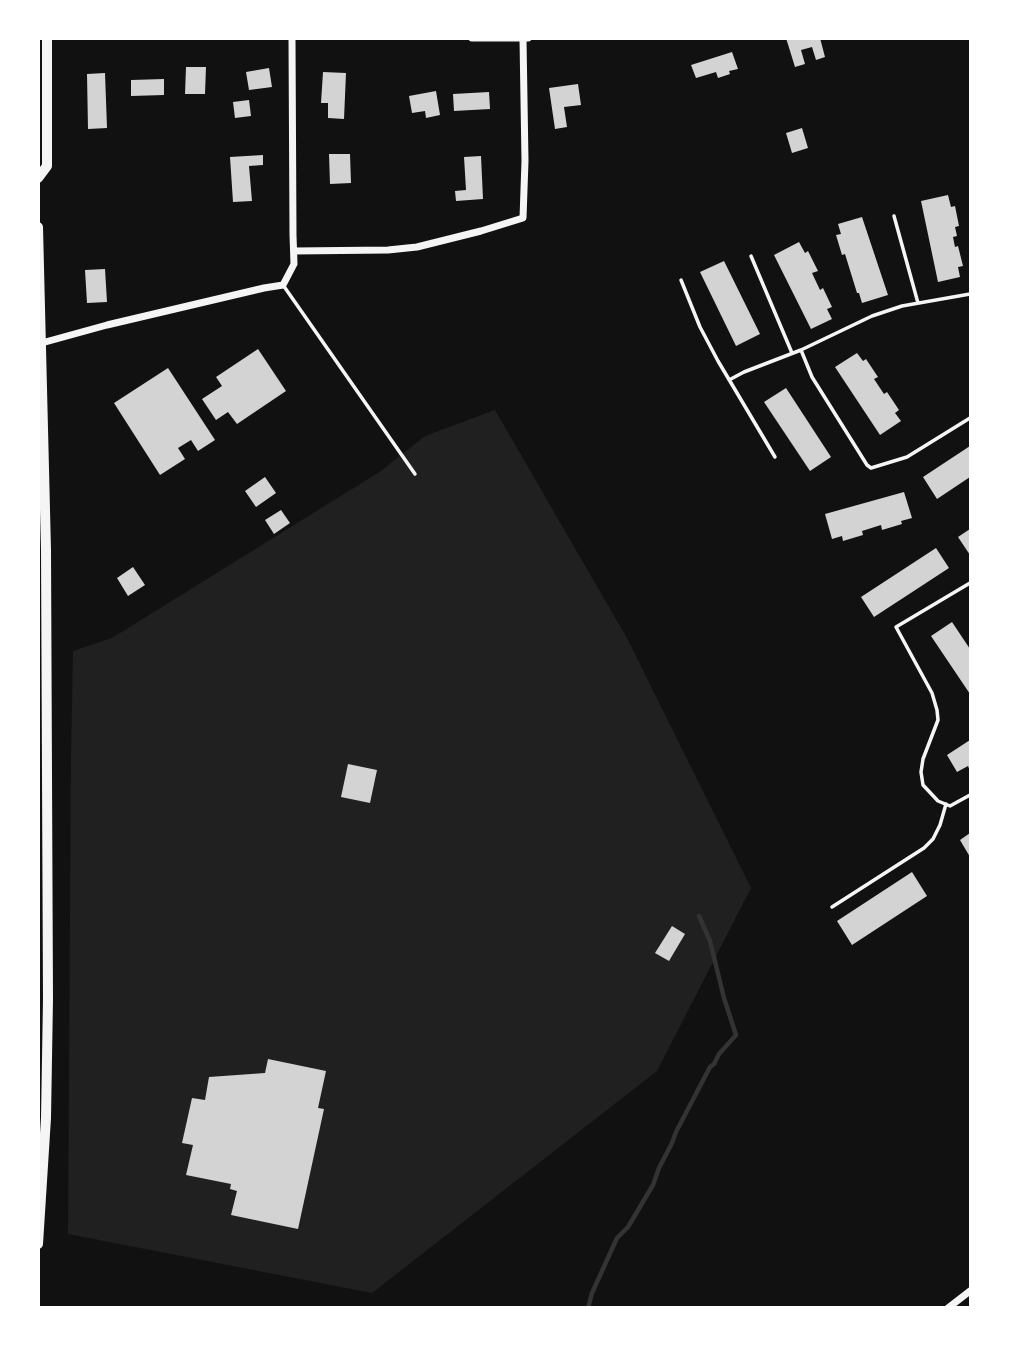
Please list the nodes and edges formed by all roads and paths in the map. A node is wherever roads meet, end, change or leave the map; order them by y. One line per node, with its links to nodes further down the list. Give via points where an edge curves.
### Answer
1 (47, 38): 6 (main road, via 47,166)
2 (292, 38): 9 (street)
3 (472, 38): 5 (street)
4 (528, 38): 5 (street)
5 (523, 39): 9 (street, via 523,218 417,247)
6 (38, 178)
7 (894, 216): 14 (lane)
8 (38, 228): 15 (main road)
9 (294, 251): 12 (street, via 294,264)
10 (751, 256): 17 (lane)
11 (681, 279): 18 (lane)
12 (283, 285): 15 (street); 21 (lane)
13 (971, 294): 14 (lane)
14 (918, 303): 16 (lane, via 872,316)
15 (40, 344): 26 (main road, via 47,591 48,1039)
16 (801, 350): 17 (lane); 19 (lane, via 812,377 871,468 907,457)
17 (792, 353): 18 (lane)
18 (729, 380): 20 (lane)
19 (971, 418)
20 (775, 457)
21 (415, 474)
22 (971, 583): 24 (lane, via 896,627 934,699 938,720 923,759 921,779 932,796)
23 (971, 794): 24 (lane)
24 (946, 804): 25 (lane, via 940,825 924,848)
25 (832, 907)
26 (38, 1244)
27 (971, 1291): 28 (street)
28 (948, 1307)

